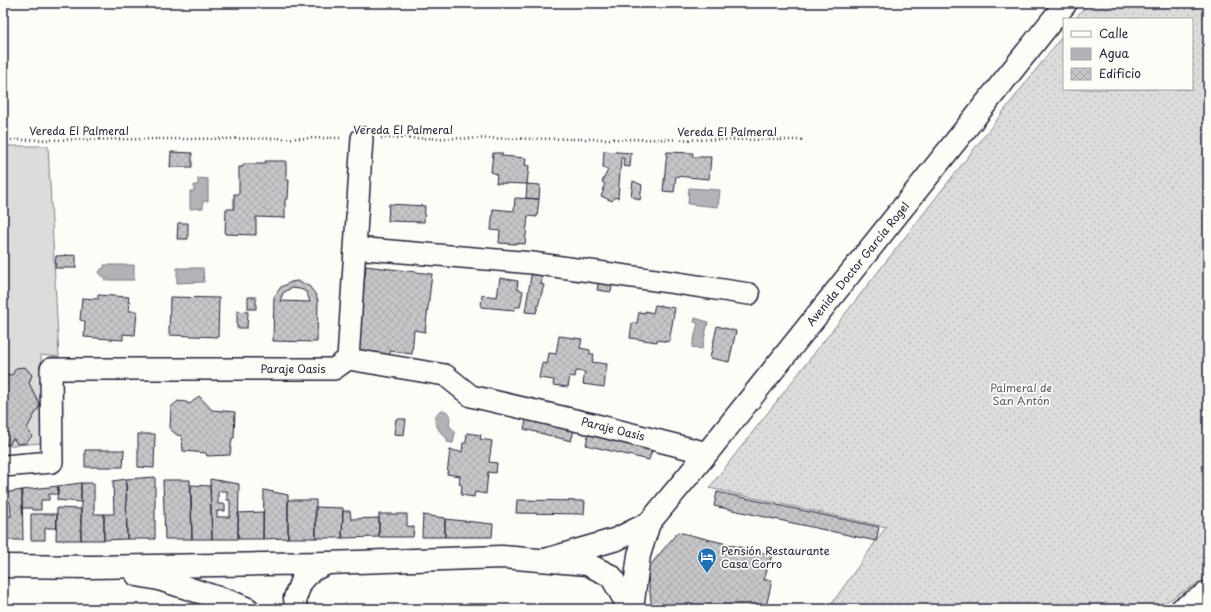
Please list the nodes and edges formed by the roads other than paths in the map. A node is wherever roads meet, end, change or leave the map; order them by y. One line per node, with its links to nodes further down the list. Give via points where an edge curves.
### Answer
1 (1066, 3): 6 (main road, Avenida Doctor García Rogel)
2 (362, 138): 3 (street)
3 (355, 248): 4 (street, via 532,263); 5 (street)
4 (749, 294)
5 (348, 358): 6 (street, Paraje Oasis, via 445,375 471,396); 7 (street, Paraje Oasis, via 334,369 51,369 52,462)
6 (707, 453): 8 (main road, Avenida Doctor García Rogel)
7 (3, 466)
8 (649, 523): 9 (main road, Avenida Doctor García Rogel, via 617,539); 16 (main road, Avenida Doctor García Rogel, via 639,555)
9 (544, 560): 10 (main road, via 502,557); 16 (main road, Avenida Doctor García Rogel, via 587,564 611,576)
10 (328, 563): 12 (main road); 15 (main road, via 312,570 301,582 295,598)
11 (3, 566): 12 (main road)
12 (91, 567): 14 (main road, via 159,578)
13 (1208, 592): 17 (street)
14 (248, 609)
15 (296, 609)
16 (631, 609)
17 (1181, 609)

